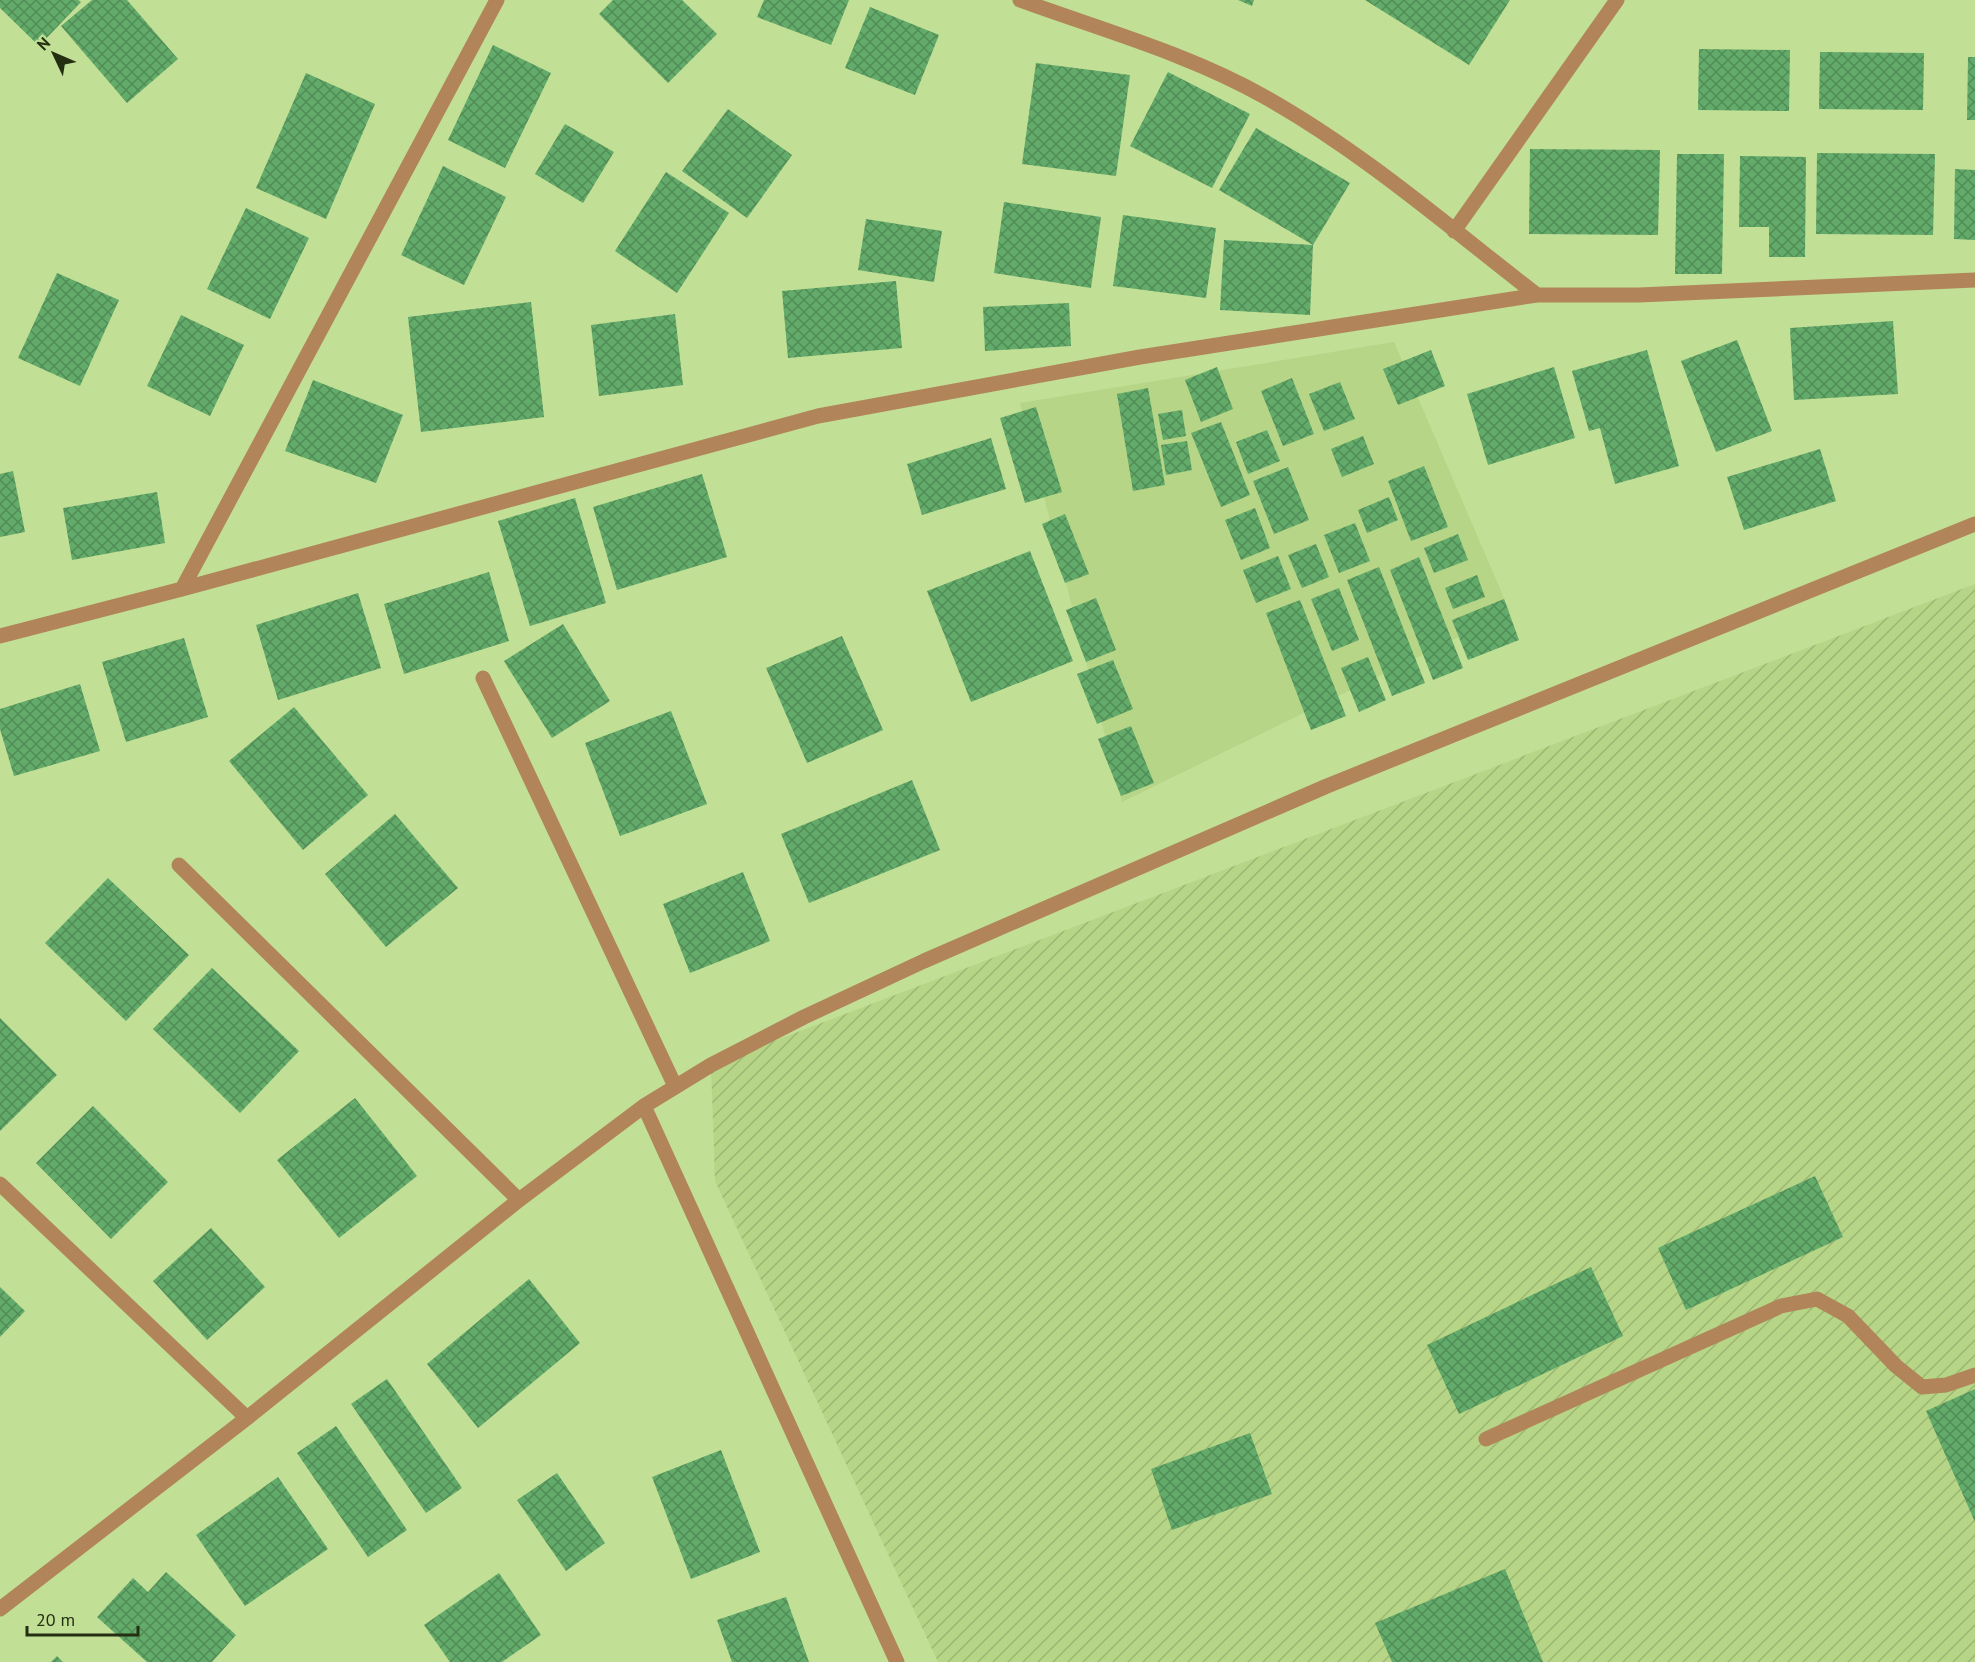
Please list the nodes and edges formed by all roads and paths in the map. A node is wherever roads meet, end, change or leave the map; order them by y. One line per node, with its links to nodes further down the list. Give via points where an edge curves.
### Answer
1 (497, 0): 8 (street)
2 (1020, 0): 4 (street, via 1197,65 1264,96 1361,159)
3 (1617, 0): 4 (street)
4 (1454, 231): 6 (street)
5 (1975, 280): 6 (street, via 1639,295)
6 (1537, 295): 8 (street, via 1140,357 818,416)
7 (1975, 524): 12 (street, via 1305,795 824,1007)
8 (182, 589): 9 (street)
9 (0, 636)
10 (483, 678): 12 (street)
11 (179, 865): 15 (street)
12 (675, 1086): 13 (street)
13 (644, 1106): 15 (street); 20 (street)
14 (0, 1184): 17 (street)
15 (519, 1200): 17 (street)
16 (1975, 1375): 18 (street, via 1922,1388 1848,1316 1817,1299 1781,1306)
17 (247, 1418): 19 (street)
18 (1486, 1439)
19 (0, 1609)
20 (897, 1662)

